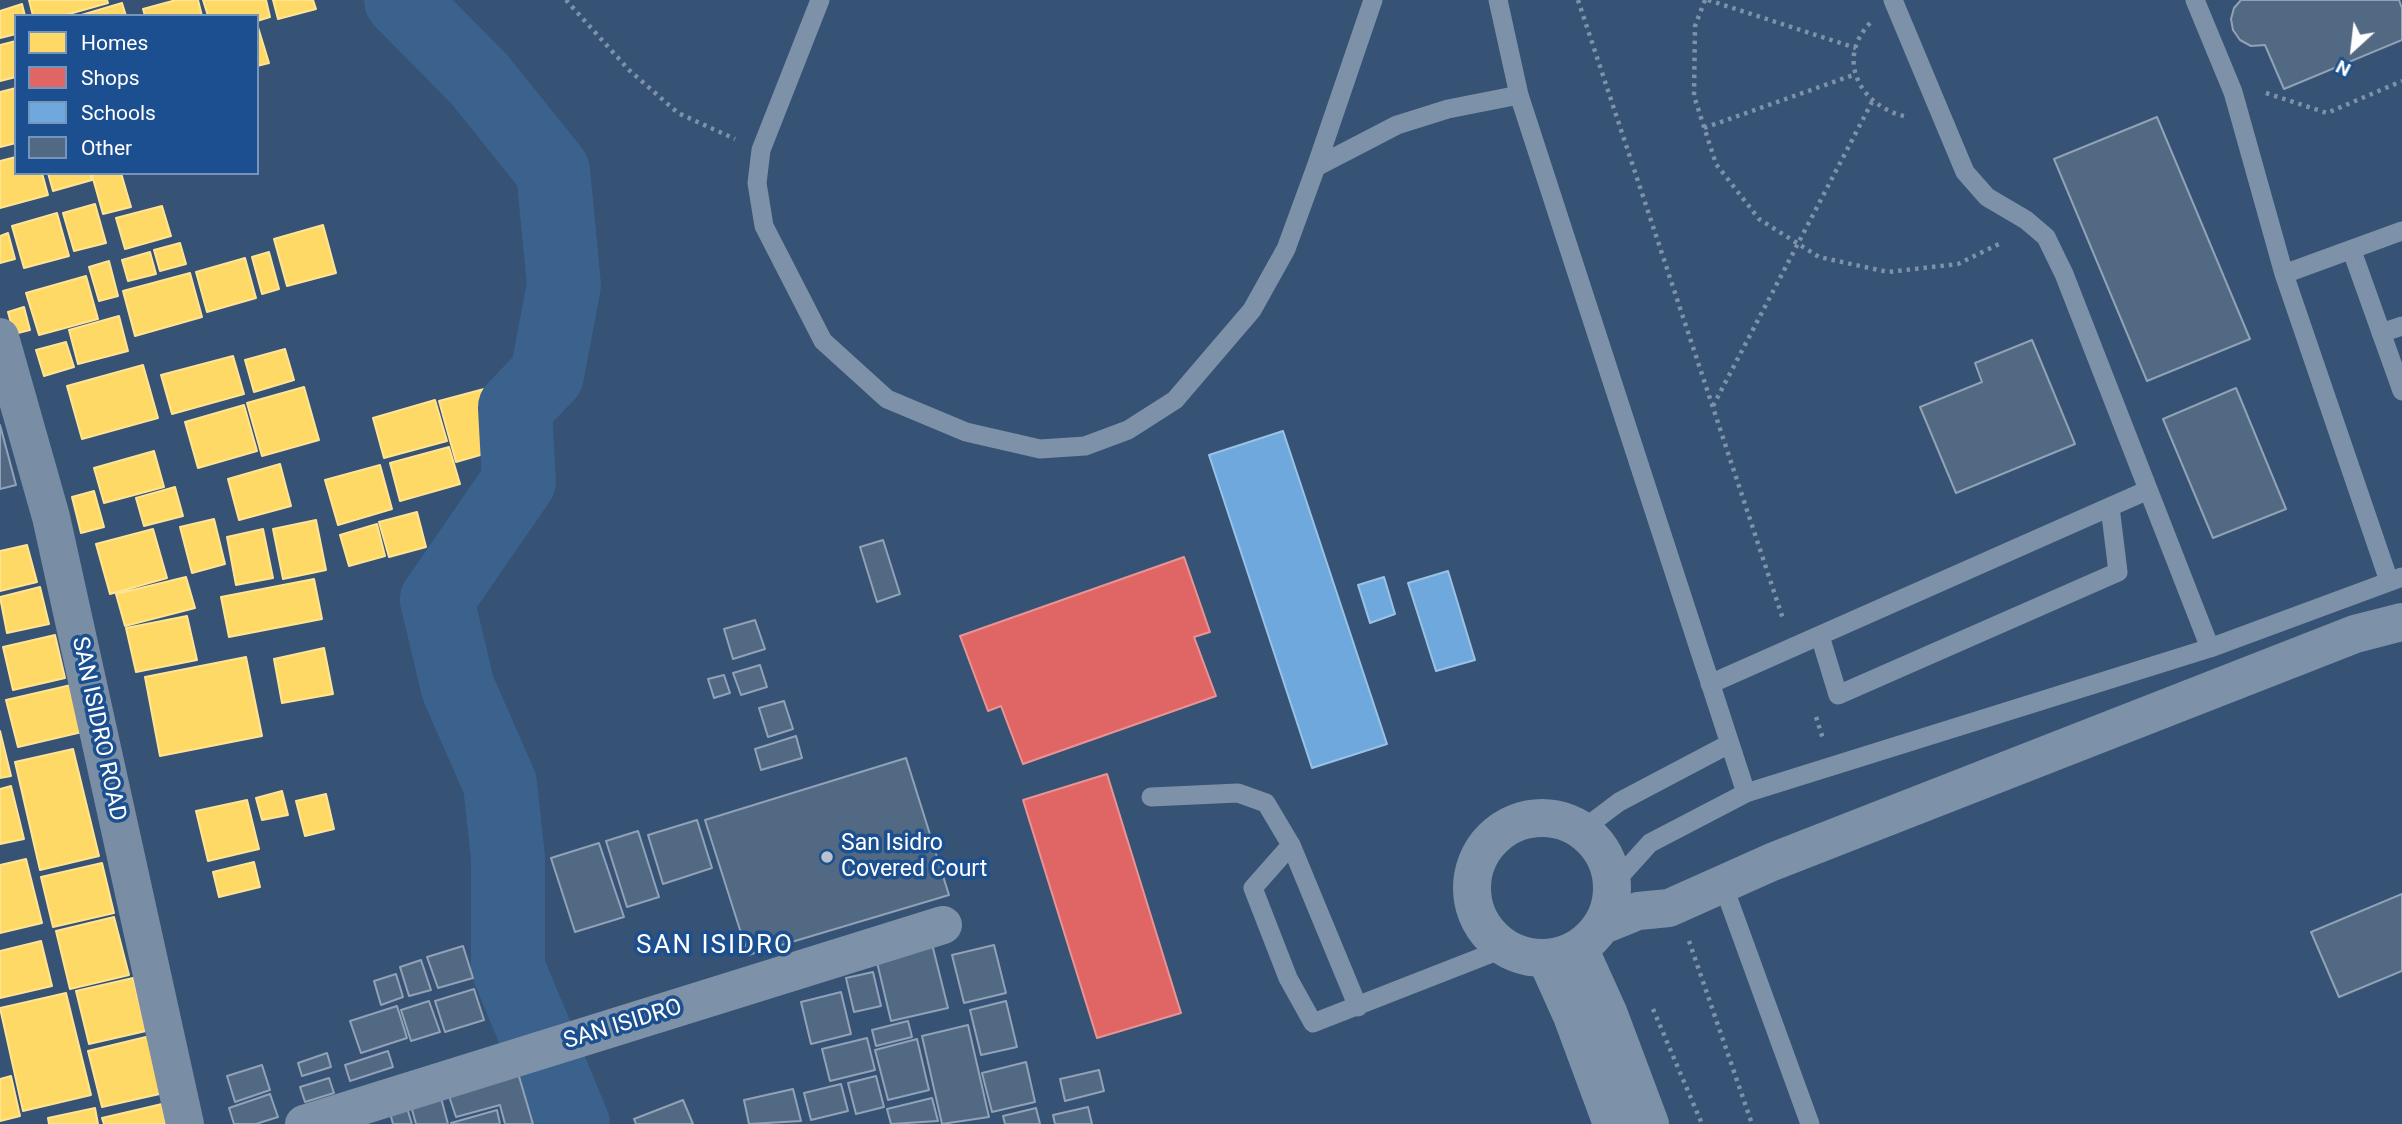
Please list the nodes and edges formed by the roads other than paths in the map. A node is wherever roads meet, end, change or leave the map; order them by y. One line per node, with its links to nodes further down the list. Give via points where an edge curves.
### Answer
1 (820, 0): 7 (lane, via 761,150 757,183 764,226 823,341 887,400 965,432 1040,449 1096,442 1128,430 1175,400 1252,310 1286,249)
2 (1373, 0): 7 (lane)
3 (1498, 0): 6 (lane)
4 (2195, 0): 10 (lane, via 2235,99)
5 (1894, 3): 15 (lane, via 1965,172 1987,197 2046,237)
6 (1519, 95): 7 (lane, via 1396,125); 21 (lane)
7 (1316, 167)
8 (2402, 231): 9 (lane)
9 (2352, 251): 10 (lane); 12 (lane)
10 (2284, 274): 17 (lane)
11 (2402, 326): 12 (lane)
12 (2381, 333): 14 (lane)
13 (0, 337): 33 (main road, SAN ISIDRO ROAD, via 51,517)
14 (2402, 391)
15 (2148, 490): 16 (lane); 20 (lane)
16 (2110, 507): 19 (lane); 19 (lane, via 2118,572 2105,578 1838,695)
17 (2395, 579): 20 (lane)
18 (2402, 622): 27 (street, via 2356,634)
19 (1820, 636): 21 (lane)
20 (2210, 648): 23 (lane)
21 (1710, 684): 22 (lane)
22 (1730, 744): 23 (lane); 25 (lane, via 1619,802)
23 (1746, 793): 28 (lane, via 1650,843)
24 (1151, 797): 26 (lane, via 1238,793 1266,803)
25 (1582, 830): 28 (street, via 1598,844); 31 (street, via 1562,820 1539,817 1517,821 1497,832 1482,849 1473,870 1474,903 1488,933)
26 (1292, 845): 32 (lane); 32 (lane, via 1253,888 1288,978 1313,1023)
27 (1722, 882): 30 (street, via 1669,908 1638,912); 37 (lane)
28 (1613, 884): 30 (street, via 1611,906)
29 (943, 925): 34 (street, SAN ISIDRO)
30 (1576, 944): 31 (street, via 1525,956); 35 (street, via 1572,1016); 36 (street, via 1608,1012)
31 (1505, 948): 32 (lane)
32 (1358, 1007)
33 (185, 1124)
34 (304, 1124)
35 (1612, 1124)
36 (1650, 1124)
37 (1810, 1124)

